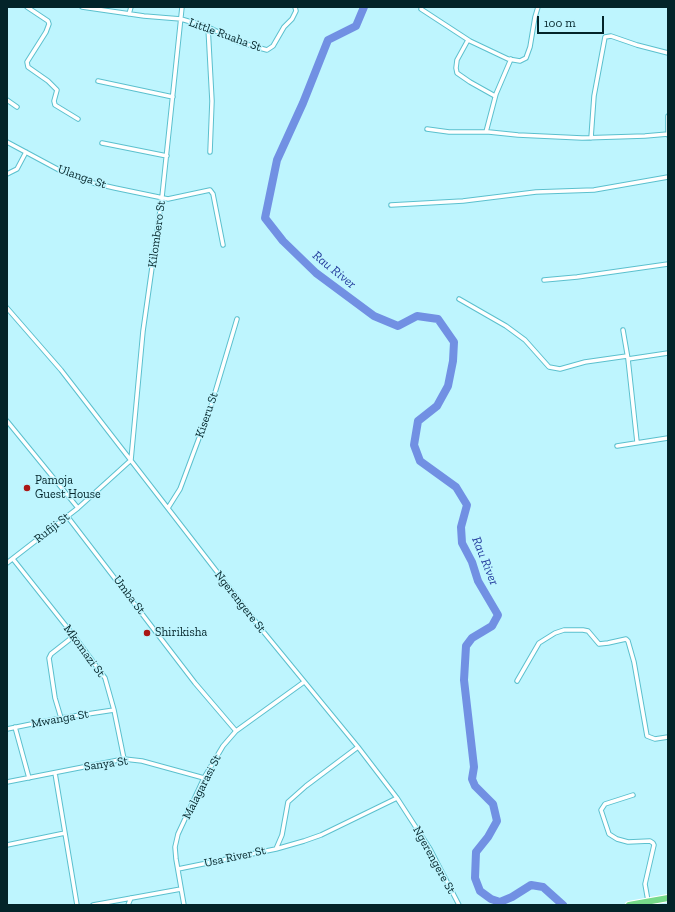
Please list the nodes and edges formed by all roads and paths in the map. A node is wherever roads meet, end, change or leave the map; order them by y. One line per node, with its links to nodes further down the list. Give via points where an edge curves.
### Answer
1 (27, 7): 20 (street, via 49,24 27,62 28,67 57,90 55,105)
2 (82, 7): 8 (street, Little Ruaha St)
3 (131, 7): 8 (street)
4 (182, 7): 9 (street, Kilombero St)
5 (295, 7): 10 (street, Little Ruaha St, via 292,19 273,46 267,50 238,42)
6 (538, 7): 13 (street, via 526,58 520,61)
7 (421, 9): 11 (street)
8 (129, 14): 9 (street, Little Ruaha St)
9 (181, 19): 10 (street, Little Ruaha St); 16 (street, Kilombero St)
10 (208, 27): 28 (street, via 212,101)
11 (468, 40): 13 (street); 15 (street, via 458,60 457,73)
12 (668, 53): 24 (street, via 613,37 604,37 594,96)
13 (511, 60): 15 (street)
14 (98, 81): 16 (street)
15 (495, 96): 22 (street)
16 (173, 97): 29 (street, Kilombero St)
17 (7, 100): 18 (street)
18 (17, 107)
19 (668, 116): 23 (street)
20 (78, 119)
21 (426, 129): 22 (street)
22 (486, 132): 24 (street)
23 (668, 134): 24 (street)
24 (591, 138)
25 (7, 142): 27 (street, Ulanga St)
26 (102, 143): 29 (street)
27 (26, 152): 30 (street, via 17,169); 32 (street, Ulanga St, via 54,168 81,178)
28 (210, 152)
29 (167, 156): 32 (street, Kilombero St)
30 (7, 174)
31 (668, 177): 33 (street, via 594,190 536,192 463,201)
32 (162, 197): 34 (street, Ulanga St, via 172,199 211,190); 47 (street, Kilombero St, via 144,331)
33 (391, 205)
34 (223, 245)
35 (668, 264): 36 (street)
36 (544, 280)
37 (458, 299): 42 (street, via 506,326 524,340 549,367 560,368 585,362)
38 (7, 308): 47 (street, Ngerengere St, via 61,370)
39 (237, 319): 49 (street, Kiseru St, via 211,406 180,489)
40 (623, 330): 42 (street)
41 (668, 353): 42 (street)
42 (628, 358): 45 (street)
43 (7, 421): 48 (street)
44 (668, 438): 45 (street)
45 (637, 442): 46 (street)
46 (617, 446)
47 (131, 460): 48 (street, Rufiji St); 49 (street, Ngerengere St)
48 (78, 508): 50 (street, Rufiji St)
49 (168, 508): 55 (street, Ngerengere St)
50 (68, 516): 51 (street, Rufiji St); 60 (street, Umba St, via 195,683)
51 (13, 559): 52 (street, Rufiji St); 53 (street, Mkomazi St)
52 (7, 563)
53 (74, 636): 56 (street, Mkomazi St, via 105,678); 57 (street, via 49,658)
54 (517, 681): 61 (street, via 539,643 555,633 564,630 583,630 599,644 626,639 634,662 647,736 655,739)
55 (304, 682): 60 (street, Malagarasi St); 62 (street, Ngerengere St)
56 (114, 710): 57 (street, Mwanga St); 63 (street, Mkomazi St)
57 (61, 718): 58 (street, Mwanga St)
58 (15, 727): 59 (street, Mwanga St); 65 (street)
59 (7, 729)
60 (236, 731): 66 (street, Malagarasi St, via 223,746)
61 (668, 737)
62 (358, 747): 69 (street, Ngerengere St); 72 (street, Usa River St, via 288,802 282,835)
63 (124, 759): 64 (street, Sanya St); 66 (street, Sanya St, via 142,761)
64 (55, 772): 65 (street, Sanya St); 70 (street)
65 (29, 778): 67 (street, Sanya St)
66 (204, 778): 73 (street, Malagarasi St, via 178,834)
67 (7, 782)
68 (633, 795): 77 (street, via 605,804 601,810 609,834 617,839 628,842 653,842 645,884)
69 (397, 798): 72 (street, via 321,835); 82 (street, Ngerengere St, via 430,849)
70 (65, 833): 71 (street); 78 (street)
71 (7, 845)
72 (276, 849): 73 (street, Usa River St)
73 (178, 869): 74 (street, Malagarasi St)
74 (181, 889): 75 (street); 81 (street, Malagarasi St)
75 (131, 898): 79 (street); 80 (street)
76 (668, 898): 77 (highway)
77 (648, 901): 83 (highway)
78 (77, 905)
79 (93, 905)
80 (128, 905)
81 (184, 905)
82 (459, 905)
83 (629, 905)

